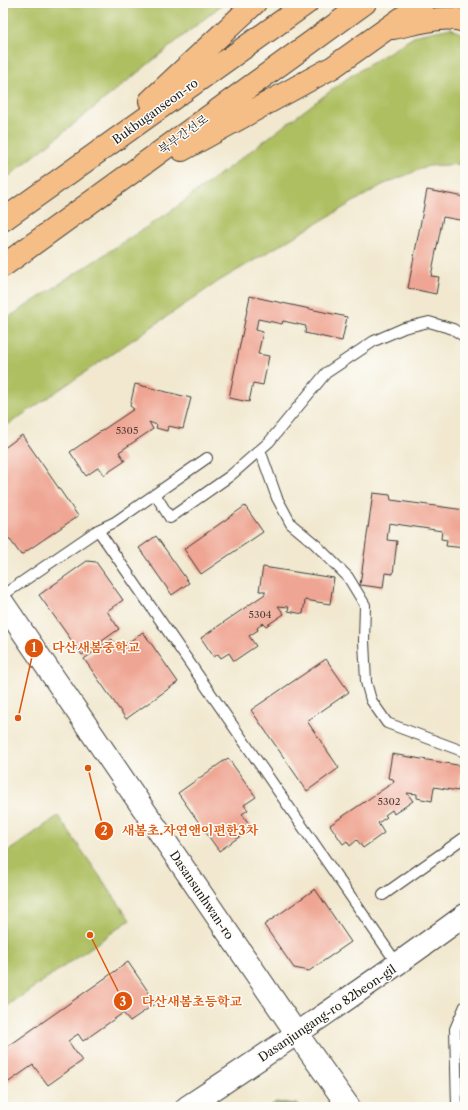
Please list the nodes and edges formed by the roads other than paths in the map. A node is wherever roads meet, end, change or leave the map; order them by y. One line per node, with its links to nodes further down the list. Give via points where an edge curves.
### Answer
1 (255, 3): 7 (highway)
2 (307, 3): 7 (highway, Bukbuganseon-ro)
3 (365, 3): 8 (highway, 북부간선로)
4 (423, 3): 6 (highway)
5 (465, 21): 6 (highway, via 433,20)
6 (386, 29): 8 (highway, via 333,67)
7 (83, 163): 9 (highway, Bukbuganseon-ro)
8 (96, 198): 10 (highway, 북부간선로)
9 (3, 220)
10 (3, 266)
11 (465, 337): 12 (lane, via 453,329 429,322 404,328 374,341 326,373)
12 (260, 450): 14 (lane, via 230,476 170,518); 18 (lane, via 277,498 291,524 348,577 365,605 366,682 371,700 387,723)
13 (207, 458): 14 (lane)
14 (155, 494): 15 (lane, via 115,522)
15 (98, 530): 16 (lane); 22 (lane)
16 (3, 595)
17 (3, 603): 24 (street, Dasansunhwan-ro)
18 (465, 752)
19 (465, 837): 20 (lane)
20 (383, 895)
21 (465, 915): 22 (street, Dasanjungang-ro 82beon-gil)
22 (398, 964): 24 (street, Dasanjungang-ro 82beon-gil)
23 (465, 1006): 27 (lane, via 455,1029)
24 (297, 1034): 25 (street, Dasanjungang-ro 82beon-gil); 26 (street, Dasansunhwan-ro)
25 (187, 1107)
26 (349, 1107)
27 (457, 1107)

